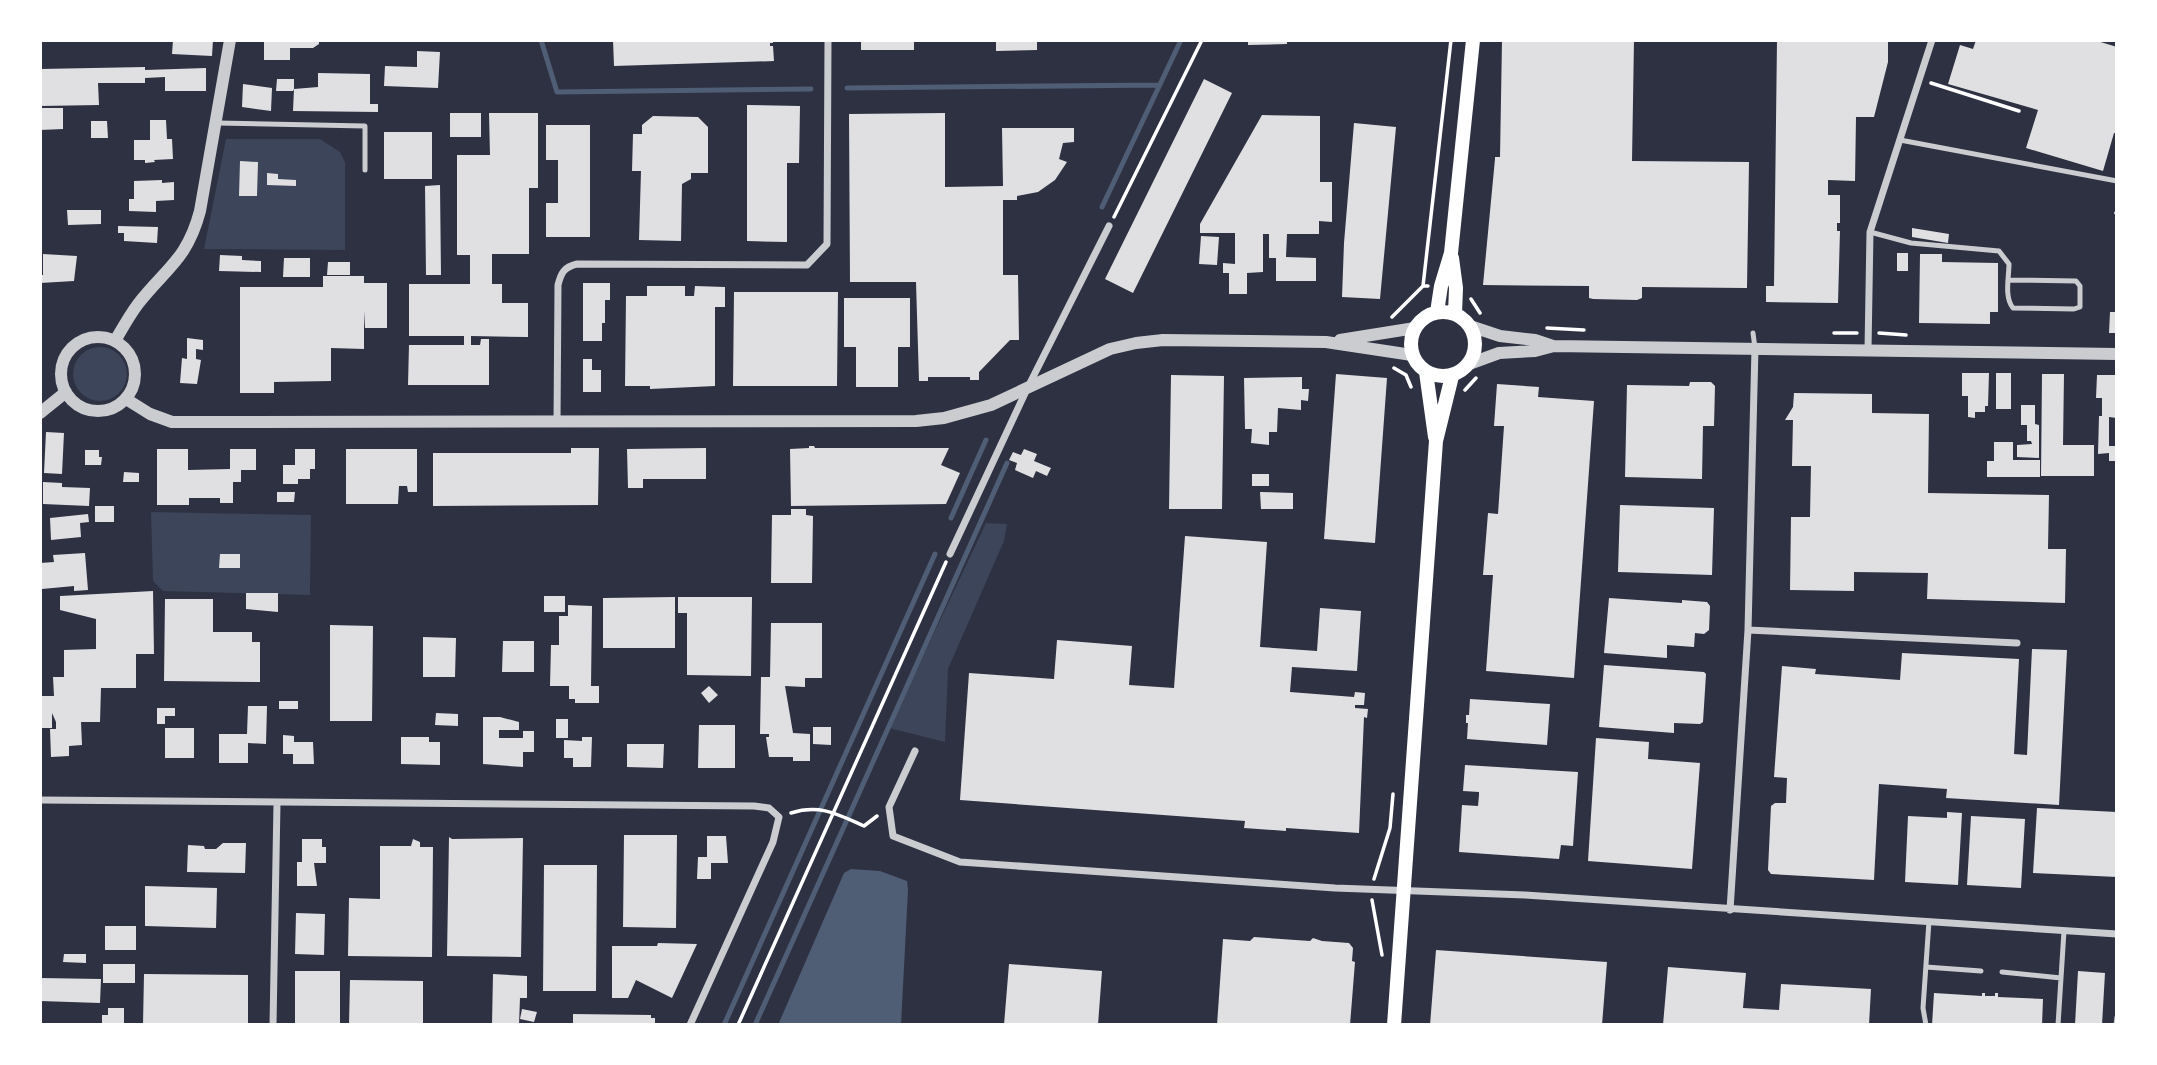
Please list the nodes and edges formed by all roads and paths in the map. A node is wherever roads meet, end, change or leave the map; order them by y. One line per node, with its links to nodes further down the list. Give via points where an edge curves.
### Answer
1 (230, 40): 9 (street)
2 (828, 40): 39 (street, via 827,244 807,265 568,266 558,285)
3 (1202, 40): 13 (path)
4 (1451, 40): 19 (path, via 1423,286)
5 (1473, 40): 15 (main road)
6 (1932, 40): 7 (street)
7 (1919, 79): 8 (path); 10 (street)
8 (2019, 111)
9 (215, 122): 11 (lane, via 365,125); 23 (street, via 193,234 177,262 138,305)
10 (1900, 140): 12 (lane); 14 (street)
11 (365, 170)
12 (2117, 181)
13 (1109, 226): 34 (street)
14 (1870, 232): 16 (lane, via 1911,243 1999,251 2009,264); 27 (street)
15 (1451, 253): 17 (main road); 18 (main road)
16 (2009, 280): 16 (lane, via 2008,302 2013,308 2080,307 2076,281)
17 (1437, 312): 18 (main road); 21 (main road, via 1420,320)
18 (1455, 314): 20 (main road)
19 (1385, 324)
20 (1470, 326): 25 (street, via 1500,337); 31 (main road, via 1475,345)
21 (1415, 328): 24 (street); 29 (main road)
22 (1754, 333): 26 (lane)
23 (115, 341): 36 (street, via 91,338 70,351 61,373); 37 (street, via 130,355 135,370)
24 (1326, 342): 29 (street); 34 (street, via 1136,343 1110,349)
25 (1553, 346): 26 (street); 31 (street, via 1499,353)
26 (1755, 348): 27 (street); 42 (street)
27 (1868, 350): 28 (street)
28 (2117, 354)
29 (1412, 355): 32 (main road)
30 (1383, 363): 35 (path, via 1406,375)
31 (1469, 364): 33 (main road)
32 (1426, 372): 33 (main road); 40 (main road)
33 (1452, 376): 40 (main road)
34 (1027, 389): 39 (street, via 991,405 916,421); 41 (street)
35 (1412, 389)
36 (66, 392): 37 (street, via 79,406 96,411); 38 (street)
37 (126, 399): 39 (street, via 172,422)
38 (40, 413)
39 (557, 422)
40 (1436, 440): 52 (main road)
41 (950, 554): 49 (path)
42 (1748, 630): 43 (street); 53 (street)
43 (2017, 643)
44 (915, 751): 48 (street)
45 (1394, 782): 51 (path, via 1390,828)
46 (40, 800): 47 (street)
47 (278, 803): 50 (street, via 754,806 769,808); 63 (street)
48 (889, 807): 49 (path, via 864,825); 51 (street, via 892,836 960,862)
49 (831, 812): 50 (path, via 807,808); 65 (path)
50 (779, 817): 64 (street, via 773,842)
51 (1373, 888): 52 (street); 57 (path)
52 (1403, 891): 53 (street); 66 (main road)
53 (1730, 910): 54 (street)
54 (1929, 921): 55 (street); 58 (lane)
55 (2064, 931): 56 (street); 61 (lane)
56 (2117, 934)
57 (1382, 957)
58 (1926, 967): 59 (lane); 67 (lane)
59 (1981, 971)
60 (2002, 972): 61 (lane)
61 (2061, 978): 68 (lane)
62 (2117, 1017): 69 (lane)
63 (273, 1025)
64 (690, 1025)
65 (738, 1025)
66 (1394, 1025)
67 (1926, 1025)
68 (2058, 1025)
69 (2116, 1025)

